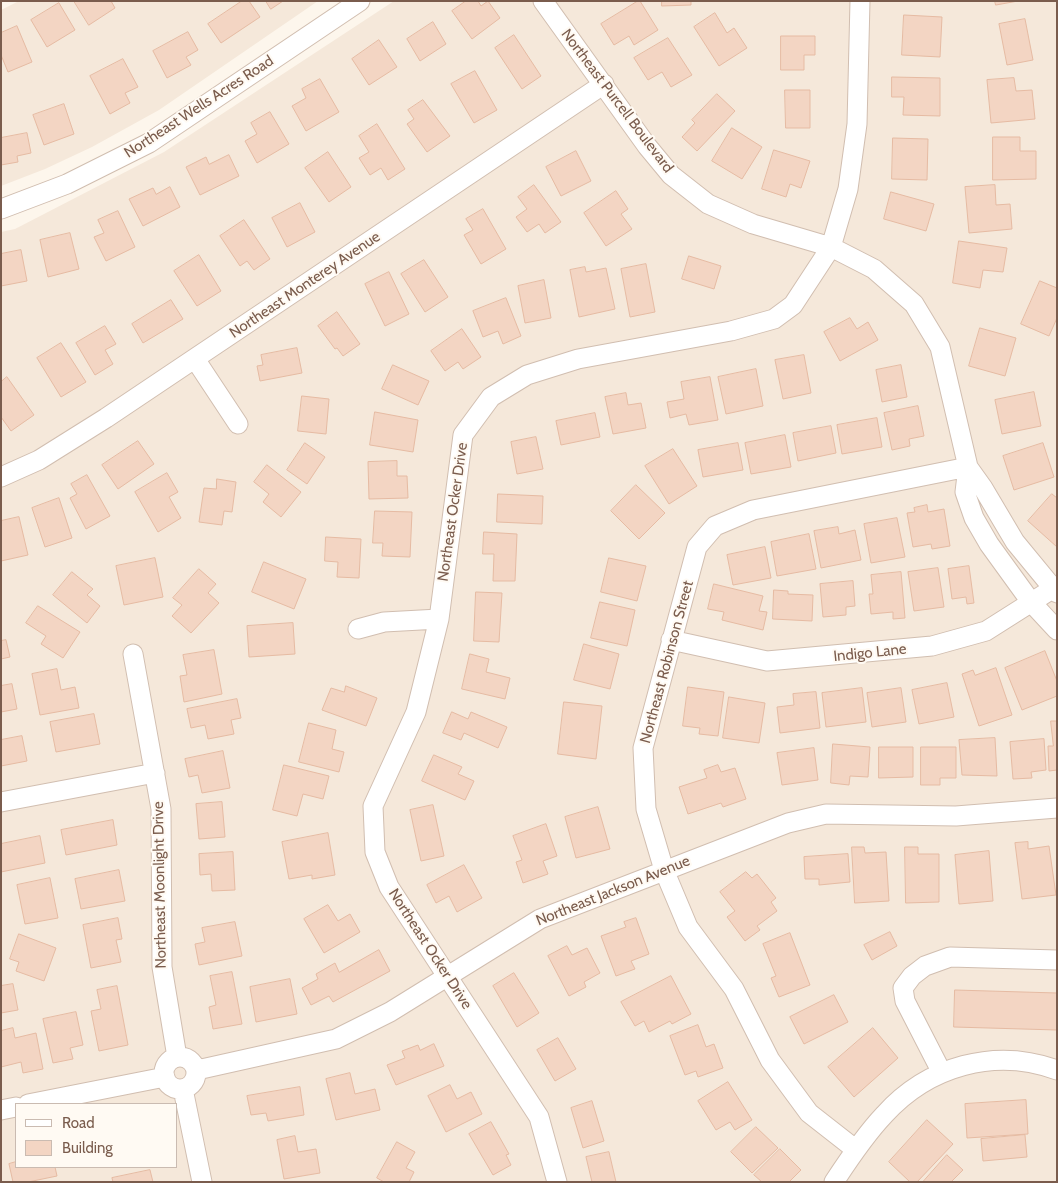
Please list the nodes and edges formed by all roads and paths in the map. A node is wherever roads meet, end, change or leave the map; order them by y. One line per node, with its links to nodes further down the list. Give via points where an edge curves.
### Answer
1 (360, 1): 5 (street, Northeast Wells Acres Road, via 149,143 67,184)
2 (543, 1): 4 (street, Northeast Purcell Boulevard)
3 (860, 1): 6 (street, Northeast Ocker Drive, via 857,124 848,189)
4 (604, 84): 6 (street, Northeast Purcell Boulevard, via 671,175 708,204 753,224); 7 (street, Northeast Monterey Avenue)
5 (1, 209)
6 (831, 247): 9 (street, Northeast Purcell Boulevard, via 874,269 914,304 940,347); 13 (street, Northeast Ocker Drive, via 793,305 774,320 578,359 527,374 491,397 463,435)
7 (195, 359): 8 (street); 10 (street, Northeast Monterey Avenue, via 39,460)
8 (238, 424)
9 (968, 466): 11 (street, Northeast Purcell Boulevard, via 1015,542); 12 (street, Northeast Purcell Boulevard, via 965,492 974,518 988,544); 16 (street, Northeast Robinson Street, via 753,510 715,526 697,547)
10 (1, 476)
11 (1056, 590): 12 (street, Indigo Lane)
12 (1031, 602): 15 (street, Northeast Purcell Boulevard); 16 (street, Indigo Lane, via 986,631 932,646 854,655 767,662)
13 (439, 620): 14 (street, via 384,622); 23 (street, Northeast Ocker Drive, via 416,712 373,806 375,852 389,887)
14 (358, 629)
15 (1057, 630)
16 (671, 640): 21 (street, Northeast Robinson Street, via 644,748 646,809)
17 (133, 654): 18 (street, Northeast Moonlight Drive)
18 (155, 774): 19 (street); 24 (street, Northeast Moonlight Drive, via 161,809 162,967)
19 (1, 802)
20 (1057, 808): 21 (street, Northeast Jackson Avenue, via 956,816 826,814 788,823)
21 (664, 870): 23 (street, Northeast Jackson Avenue, via 540,919); 33 (street, Northeast Robinson Street, via 688,927 734,989 770,1060 810,1113)
22 (1057, 960): 27 (street, via 950,957 925,966 912,976 903,988 905,1001)
23 (446, 976): 25 (street, Northeast Jackson Avenue, via 390,1012 336,1038); 35 (street, Northeast Ocker Drive, via 539,1117)
24 (177, 1057): 25 (street, via 187,1058); 28 (street, via 168,1062)
25 (196, 1070): 29 (street, via 192,1084)
26 (1057, 1070): 27 (street, via 1011,1059 976,1062)
27 (942, 1073): 33 (street, via 911,1092 885,1114)
28 (165, 1077): 29 (street, via 174,1088); 30 (street)
29 (183, 1089): 34 (street)
30 (33, 1103)
31 (15, 1107): 32 (street)
32 (1, 1110)
33 (855, 1150): 36 (street)
34 (202, 1182)
35 (557, 1182)
36 (834, 1182)

